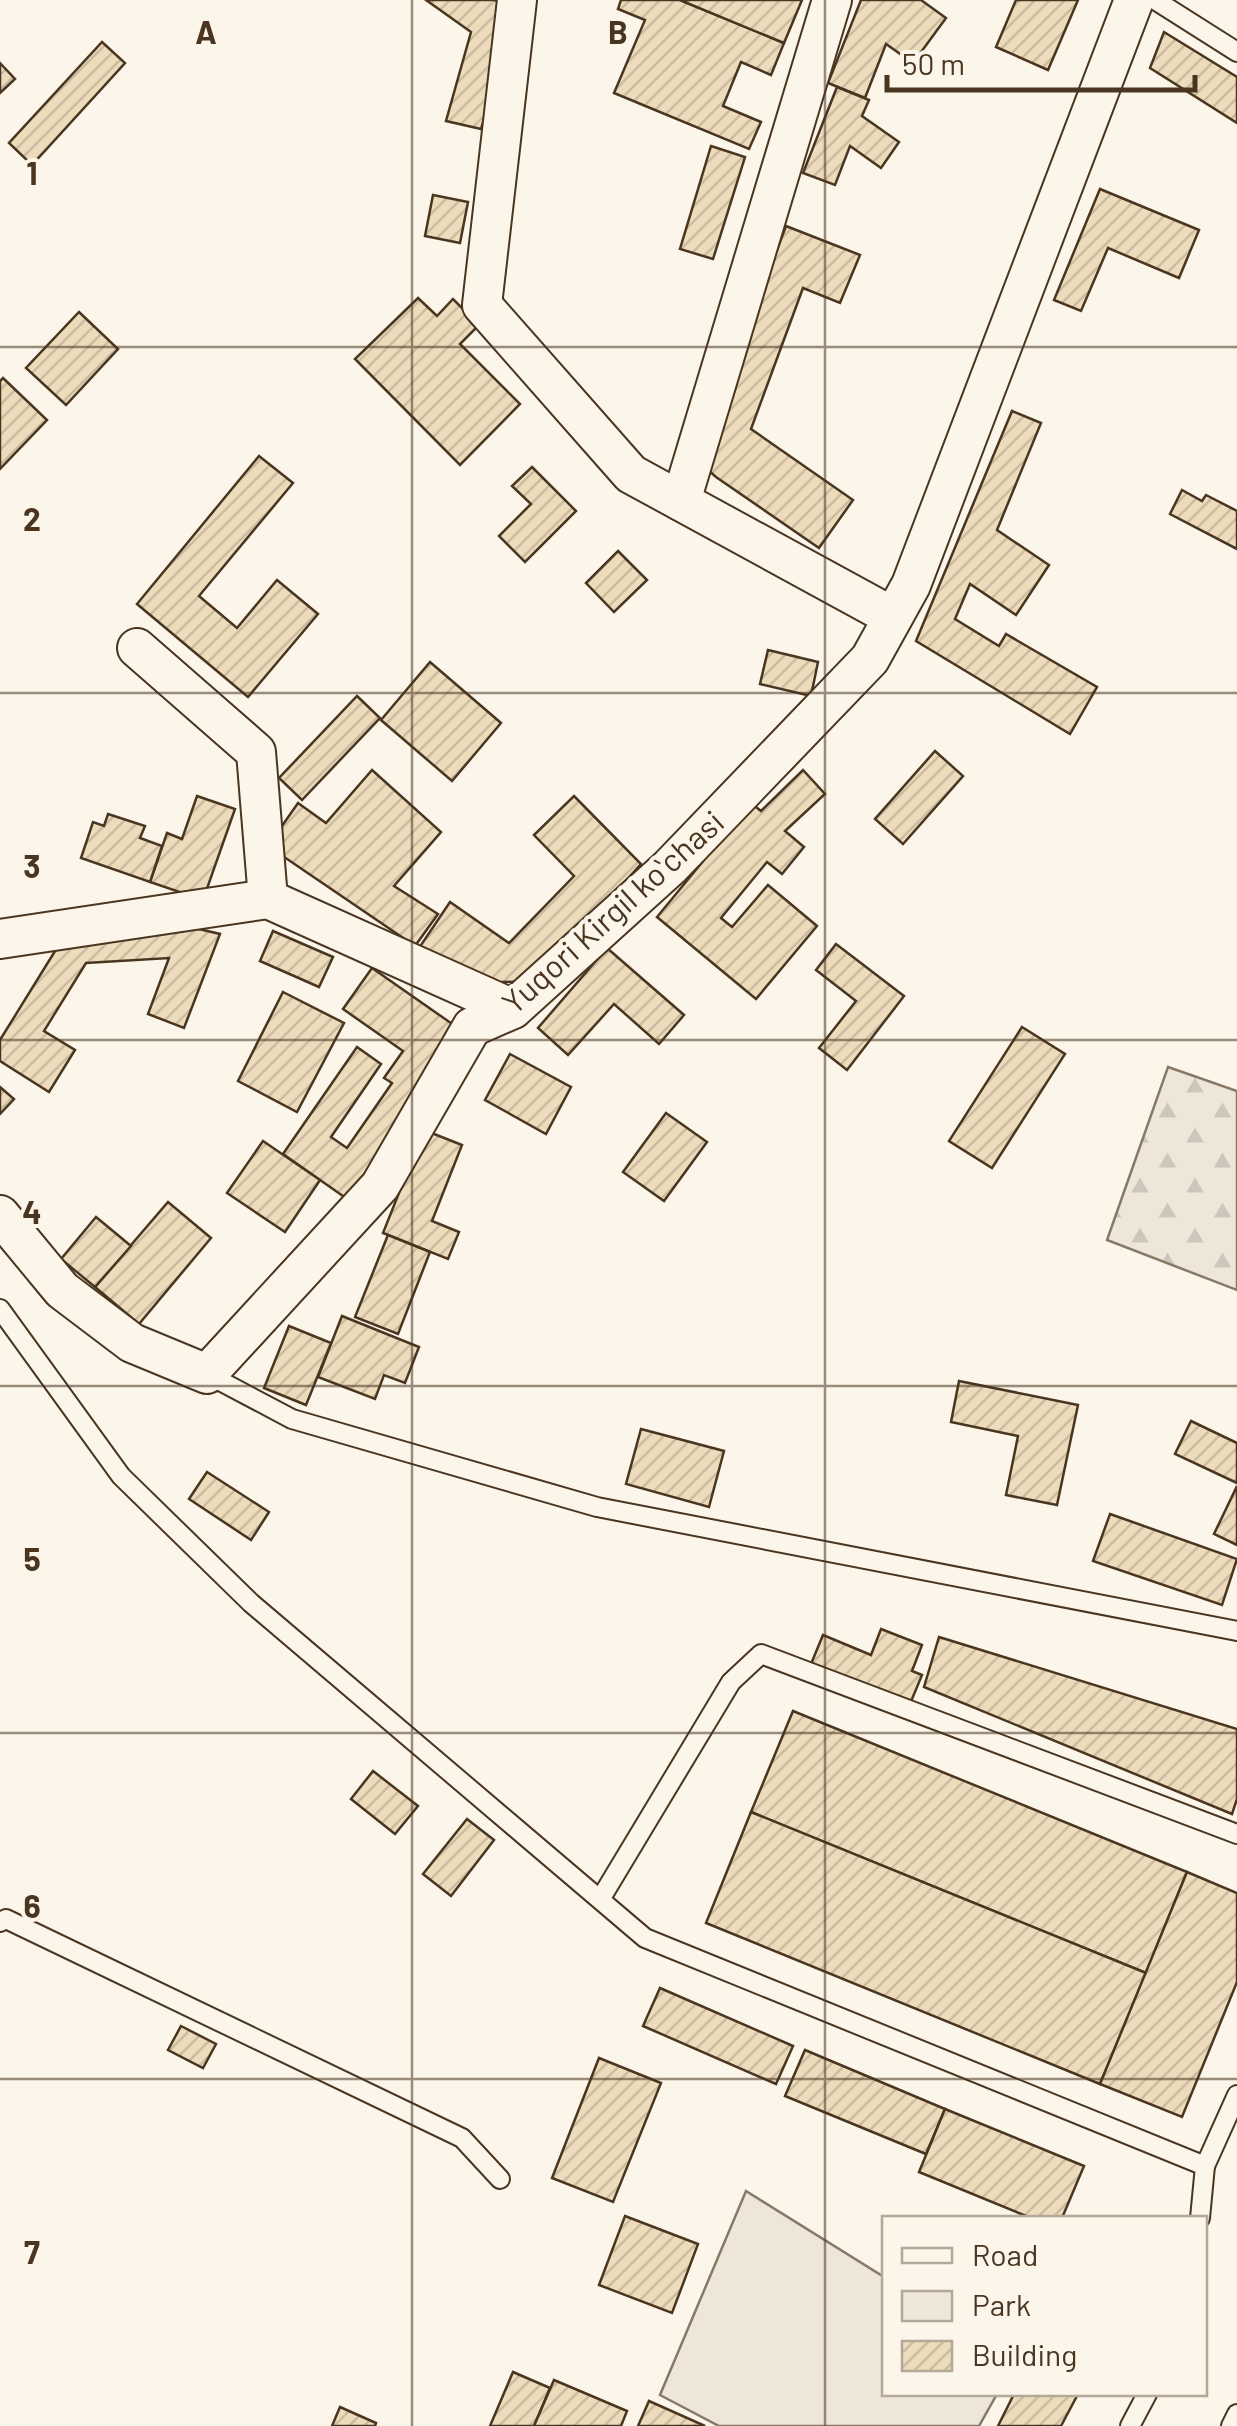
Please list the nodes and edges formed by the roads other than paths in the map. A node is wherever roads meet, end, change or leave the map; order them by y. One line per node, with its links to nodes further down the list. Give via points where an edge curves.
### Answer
1 (518, 0): 6 (street, via 482,305 631,474)
2 (832, 0): 6 (street)
3 (1134, 0): 7 (street, Yuqori Kirgil koʻchasi)
4 (1154, 0): 5 (lane)
5 (1237, 52)
6 (681, 501): 7 (street)
7 (894, 617): 11 (street, Yuqori Kirgil koʻchasi, via 870,658 670,867)
8 (138, 648): 9 (street, via 256,752)
9 (268, 899): 10 (street); 11 (street)
10 (0, 939)
11 (514, 1009): 14 (street, Yuqori Kirgil koʻchasi, via 472,1027 380,1186)
12 (0, 1215): 14 (street, via 62,1290 132,1343)
13 (0, 1309): 17 (lane, via 121,1476 251,1604)
14 (207, 1374): 15 (lane, via 292,1419 597,1508)
15 (1237, 1631)
16 (1237, 1834): 17 (lane, via 761,1654 731,1682)
17 (601, 1898): 20 (lane, via 644,1938)
18 (0, 1922): 21 (lane, via 462,2138)
19 (1237, 2095): 20 (lane)
20 (1205, 2166): 22 (lane)
21 (500, 2179)
22 (1200, 2216)
23 (1146, 2396): 25 (lane)
24 (1237, 2414): 26 (lane)
25 (1130, 2426)
26 (1231, 2426)

